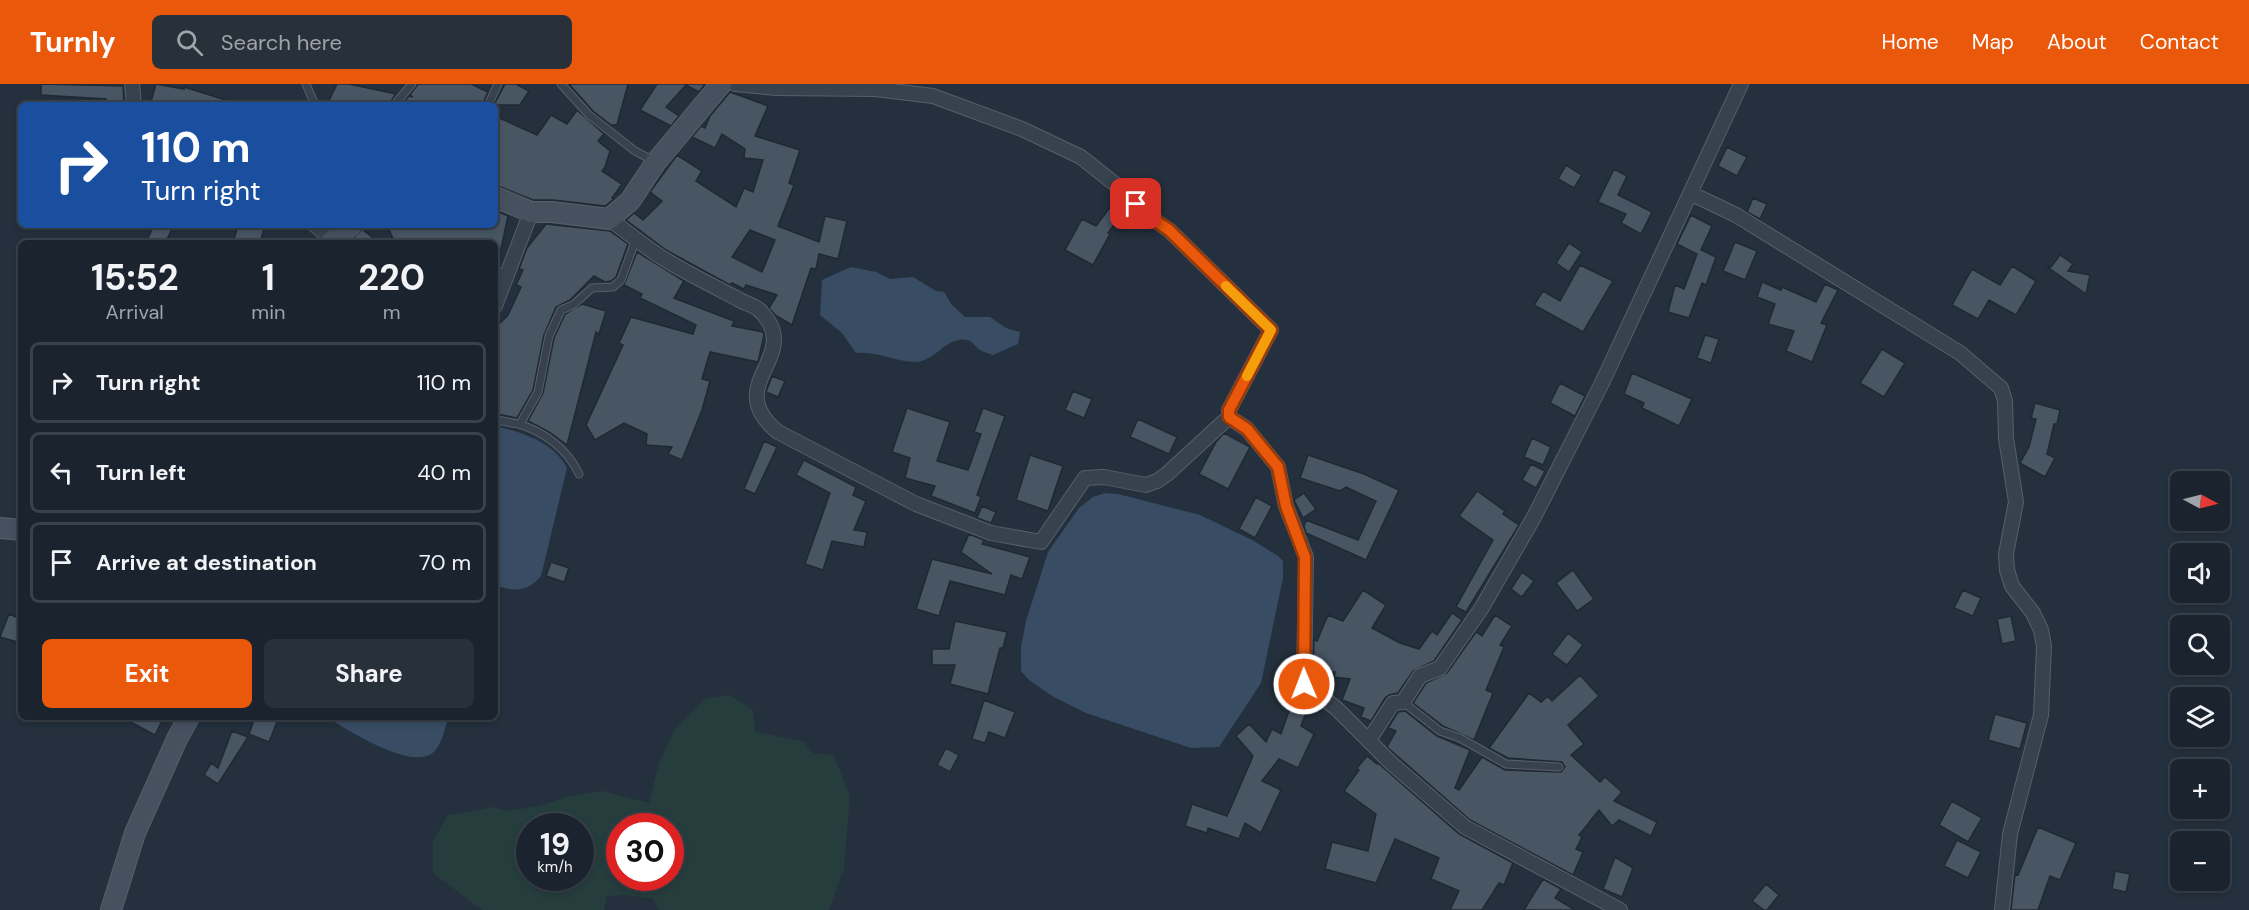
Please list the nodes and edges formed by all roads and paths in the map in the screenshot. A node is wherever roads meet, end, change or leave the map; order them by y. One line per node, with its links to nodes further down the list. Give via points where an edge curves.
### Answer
1 (132, 84): 9 (street)
2 (306, 84): 10 (lane)
3 (412, 84): 11 (lane)
4 (498, 84): 12 (lane)
5 (561, 84): 13 (lane, via 590,115 635,152)
6 (721, 84): 13 (street)
7 (735, 84): 25 (street, via 876,89 933,96 1022,129 1081,157 1169,230 1271,330 1229,410)
8 (1741, 84): 14 (street)
9 (134, 102)
10 (314, 102)
11 (397, 102)
12 (489, 102)
13 (656, 162): 17 (street, via 630,201)
14 (1692, 194): 31 (street, via 1534,517 1440,668 1420,676); 37 (street, via 1736,215 1960,353 2001,388 2016,502 2006,554 2007,570 2012,586 2033,613 2044,646 2041,715 2010,834)
15 (498, 198): 16 (street)
16 (531, 212): 17 (street); 23 (street)
17 (609, 219): 20 (street)
18 (318, 228): 21 (street)
19 (347, 228): 22 (street)
20 (636, 239): 25 (street, via 667,261 759,310 771,325 773,340 756,397 765,421 778,432 916,504 991,533 1041,542 1085,478 1104,477 1146,485 1157,481); 27 (lane, via 621,280 613,287 592,288 573,306 561,310 549,336 538,392)
21 (330, 240)
22 (332, 240)
23 (501, 272): 24 (street)
24 (498, 289)
25 (1229, 417): 33 (street, via 1247,429 1278,467 1286,506 1305,557 1304,684)
26 (498, 420): 27 (lane)
27 (520, 424): 28 (lane, via 554,441 573,459)
28 (579, 474)
29 (0, 528): 30 (street)
30 (18, 530)
31 (1403, 702): 33 (street, via 1393,703); 34 (lane, via 1440,731 1506,764)
32 (187, 720): 35 (street, via 135,833)
33 (1369, 740): 36 (street, via 1465,827)
34 (1559, 767)
35 (111, 910)
36 (1620, 910)
37 (2002, 910)

